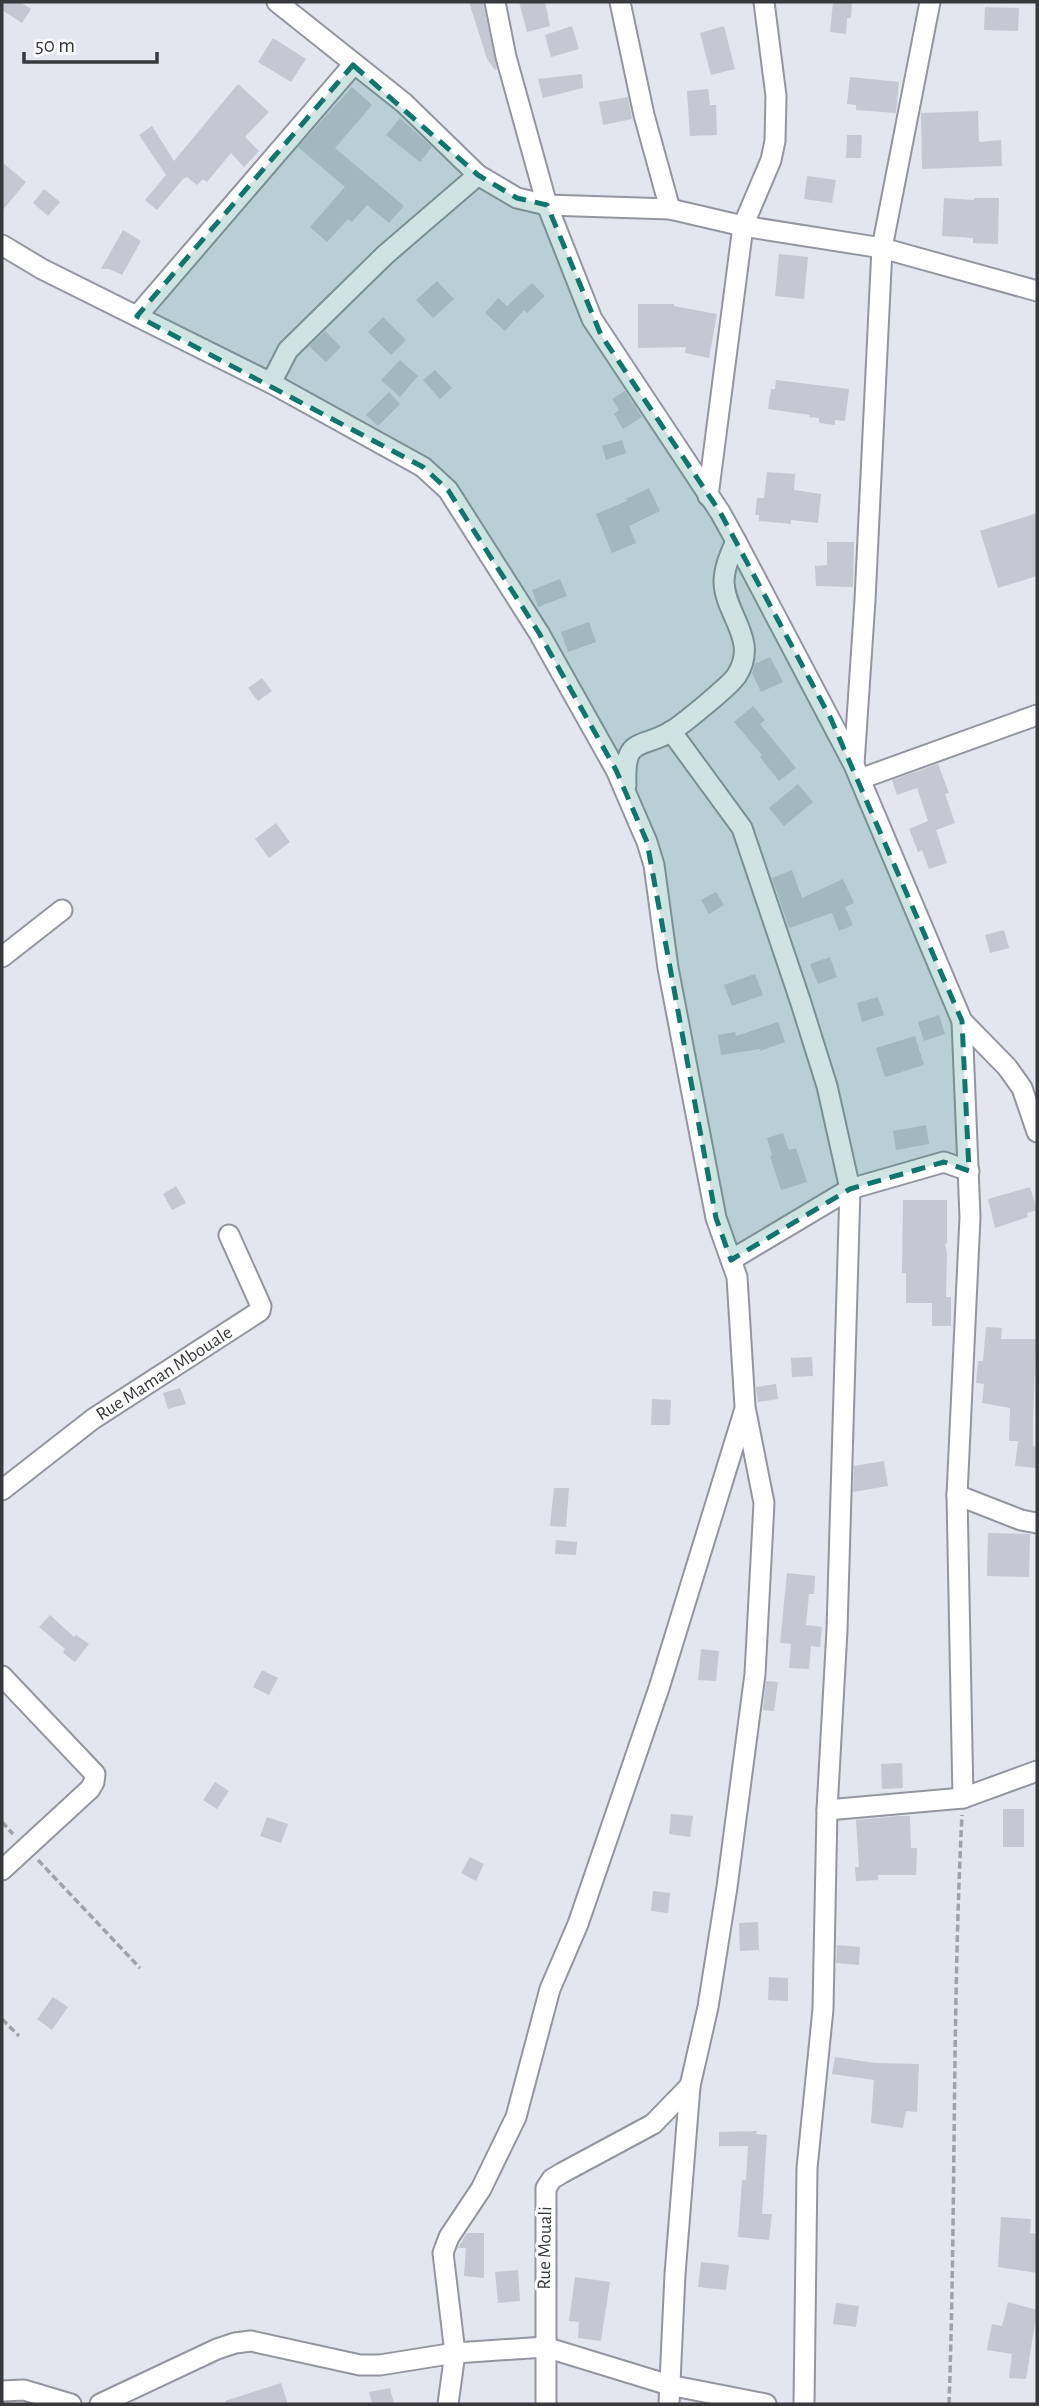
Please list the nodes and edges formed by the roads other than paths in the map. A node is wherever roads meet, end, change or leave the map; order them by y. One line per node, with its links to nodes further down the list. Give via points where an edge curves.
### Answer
1 (277, 2): 6 (street)
2 (495, 2): 8 (street)
3 (620, 2): 9 (street)
4 (764, 2): 10 (street, via 776,96 775,141)
5 (930, 2): 12 (street)
6 (353, 65): 7 (street, via 404,103); 14 (street)
7 (478, 175): 8 (street, via 517,198); 15 (street, via 288,350)
8 (547, 205): 9 (street); 16 (street, via 597,327)
9 (670, 209): 10 (street)
10 (743, 226): 12 (street); 16 (street)
11 (2, 245): 14 (street)
12 (882, 248): 13 (street); 20 (street)
13 (1037, 291)
14 (137, 316): 15 (street)
15 (271, 383): 21 (street, via 423,467 448,490 539,633)
16 (708, 496): 17 (street)
17 (736, 541): 19 (street, via 724,570 724,586 745,643 743,663 736,677); 20 (street)
18 (1037, 715): 20 (street)
19 (671, 731): 21 (street, via 637,745 625,762); 27 (street, via 741,828 823,1074)
20 (857, 772): 24 (street)
21 (626, 793): 29 (street, via 654,865 668,968 716,1218)
22 (62, 910): 23 (street)
23 (2, 957)
24 (962, 1021): 25 (street, via 1015,1077); 26 (street)
25 (1037, 1132)
26 (969, 1171): 27 (street, via 944,1162); 32 (street)
27 (850, 1189): 29 (street); 37 (street)
28 (229, 1235): 31 (street, Rue Maman Mbouale, via 260,1311 93,1419)
29 (731, 1260): 30 (street, via 737,1277)
30 (746, 1407): 39 (street, via 764,1503 755,1674 727,1887); 41 (street, via 659,1688 579,1924 550,1989 516,2117 443,2253)
31 (2, 1490)
32 (957, 1495): 33 (street); 36 (street)
33 (1037, 1523)
34 (2, 1676): 38 (street, via 95,1774 90,1789)
35 (1037, 1771): 36 (street)
36 (963, 1798): 37 (street)
37 (827, 1810): 50 (street, via 823,2009 807,2168)
38 (2, 1870)
39 (690, 2086): 40 (street, Rue Mouali, via 653,2124 562,2173 545,2188); 43 (street)
40 (545, 2347): 41 (street); 43 (street); 48 (street, Rue Mouali)
41 (455, 2353): 46 (street, via 360,2365 251,2342 235,2343); 47 (street)
42 (2, 2391): 44 (street, via 23,2390)
43 (669, 2395): 49 (street)
44 (52, 2402): 45 (street)
45 (71, 2404)
46 (100, 2404)
47 (449, 2404)
48 (546, 2404)
49 (766, 2404)
50 (804, 2404)

